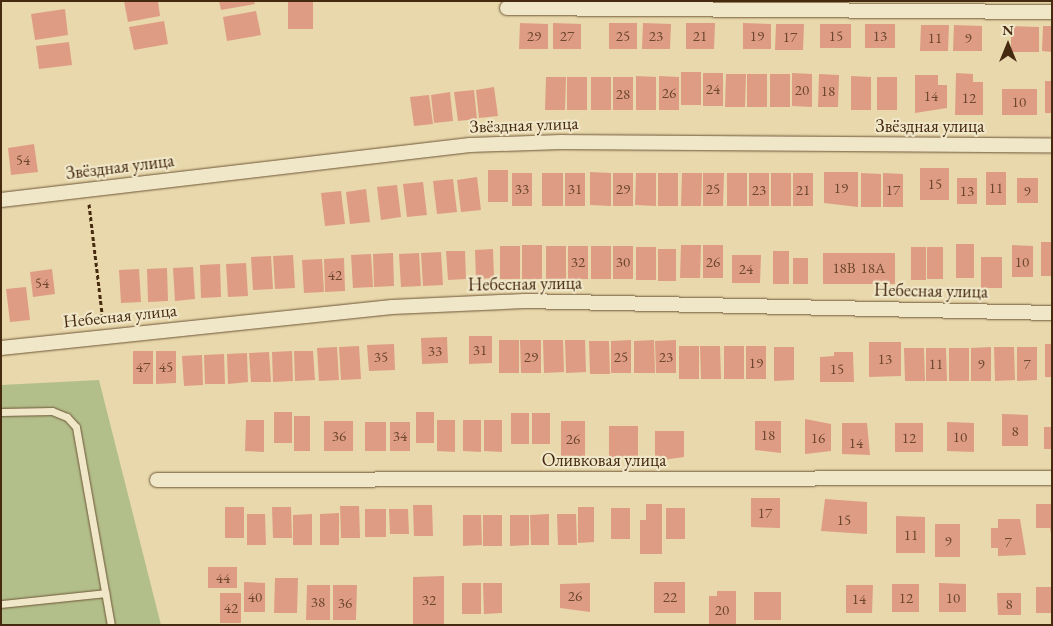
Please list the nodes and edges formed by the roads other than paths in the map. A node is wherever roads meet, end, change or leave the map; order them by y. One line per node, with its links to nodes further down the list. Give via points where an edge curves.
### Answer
1 (507, 8): 2 (street)
2 (1052, 12)
3 (1052, 145): 4 (street, Звёздная улица, via 561,142 470,145)
4 (1, 200)
5 (1052, 313): 6 (street, Небесная улица, via 524,301 392,308)
6 (1, 348)
7 (1, 412): 10 (lane, via 52,411 67,417 76,427)
8 (1052, 478): 9 (street, Оливковая улица)
9 (157, 480)
10 (105, 593): 11 (lane); 12 (lane)
11 (1, 604)
12 (111, 625)

